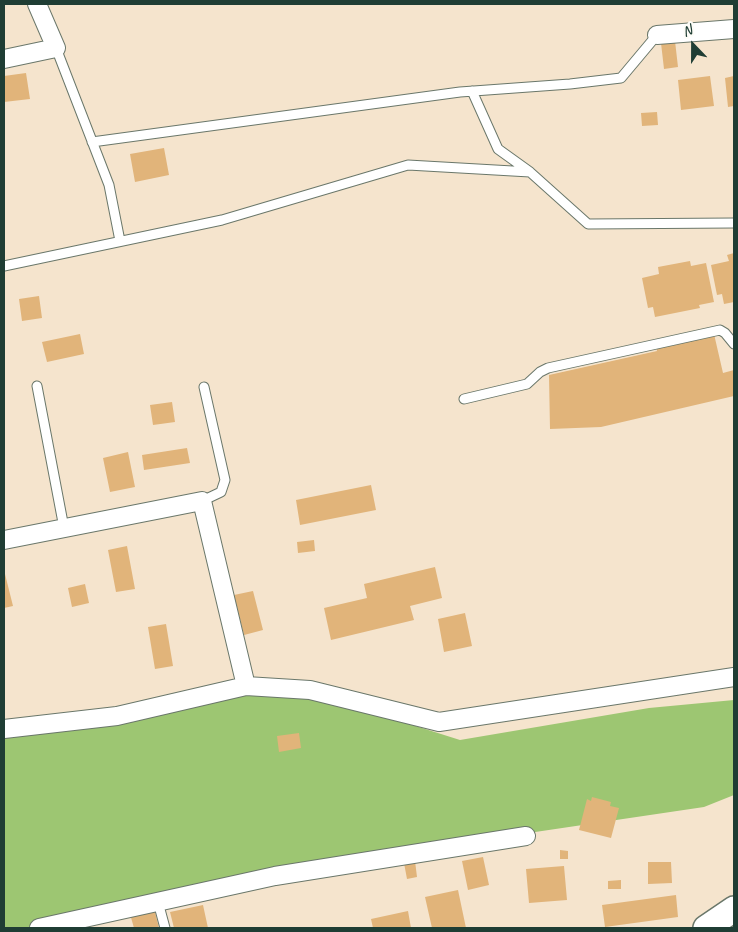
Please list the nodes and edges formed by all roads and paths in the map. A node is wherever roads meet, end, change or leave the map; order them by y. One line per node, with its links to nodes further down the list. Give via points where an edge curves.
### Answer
1 (37, 4): 4 (street)
2 (734, 28): 3 (street)
3 (657, 35): 6 (lane, via 621,78)
4 (56, 48): 5 (street); 7 (lane)
5 (4, 59)
6 (472, 91): 7 (lane); 8 (lane, via 498,149)
7 (92, 142): 10 (lane, via 109,185)
8 (530, 172): 9 (lane, via 588,224); 10 (lane, via 408,165 222,220)
9 (734, 223)
10 (120, 241): 11 (lane)
11 (4, 266)
12 (734, 344): 15 (lane, via 720,330 548,368 527,384)
13 (37, 386): 17 (lane)
14 (204, 387): 16 (lane, via 224,480 221,492)
15 (464, 399)
16 (202, 501): 17 (street); 20 (street)
17 (64, 528): 18 (street)
18 (4, 540)
19 (734, 677): 20 (street, via 439,722 310,690)
20 (246, 686): 21 (street, via 117,716)
21 (4, 728)
22 (526, 836): 23 (street, via 275,876)
23 (158, 902): 25 (street); 26 (lane)
24 (734, 909): 27 (street)
25 (39, 928)
26 (165, 928)
27 (706, 928)

